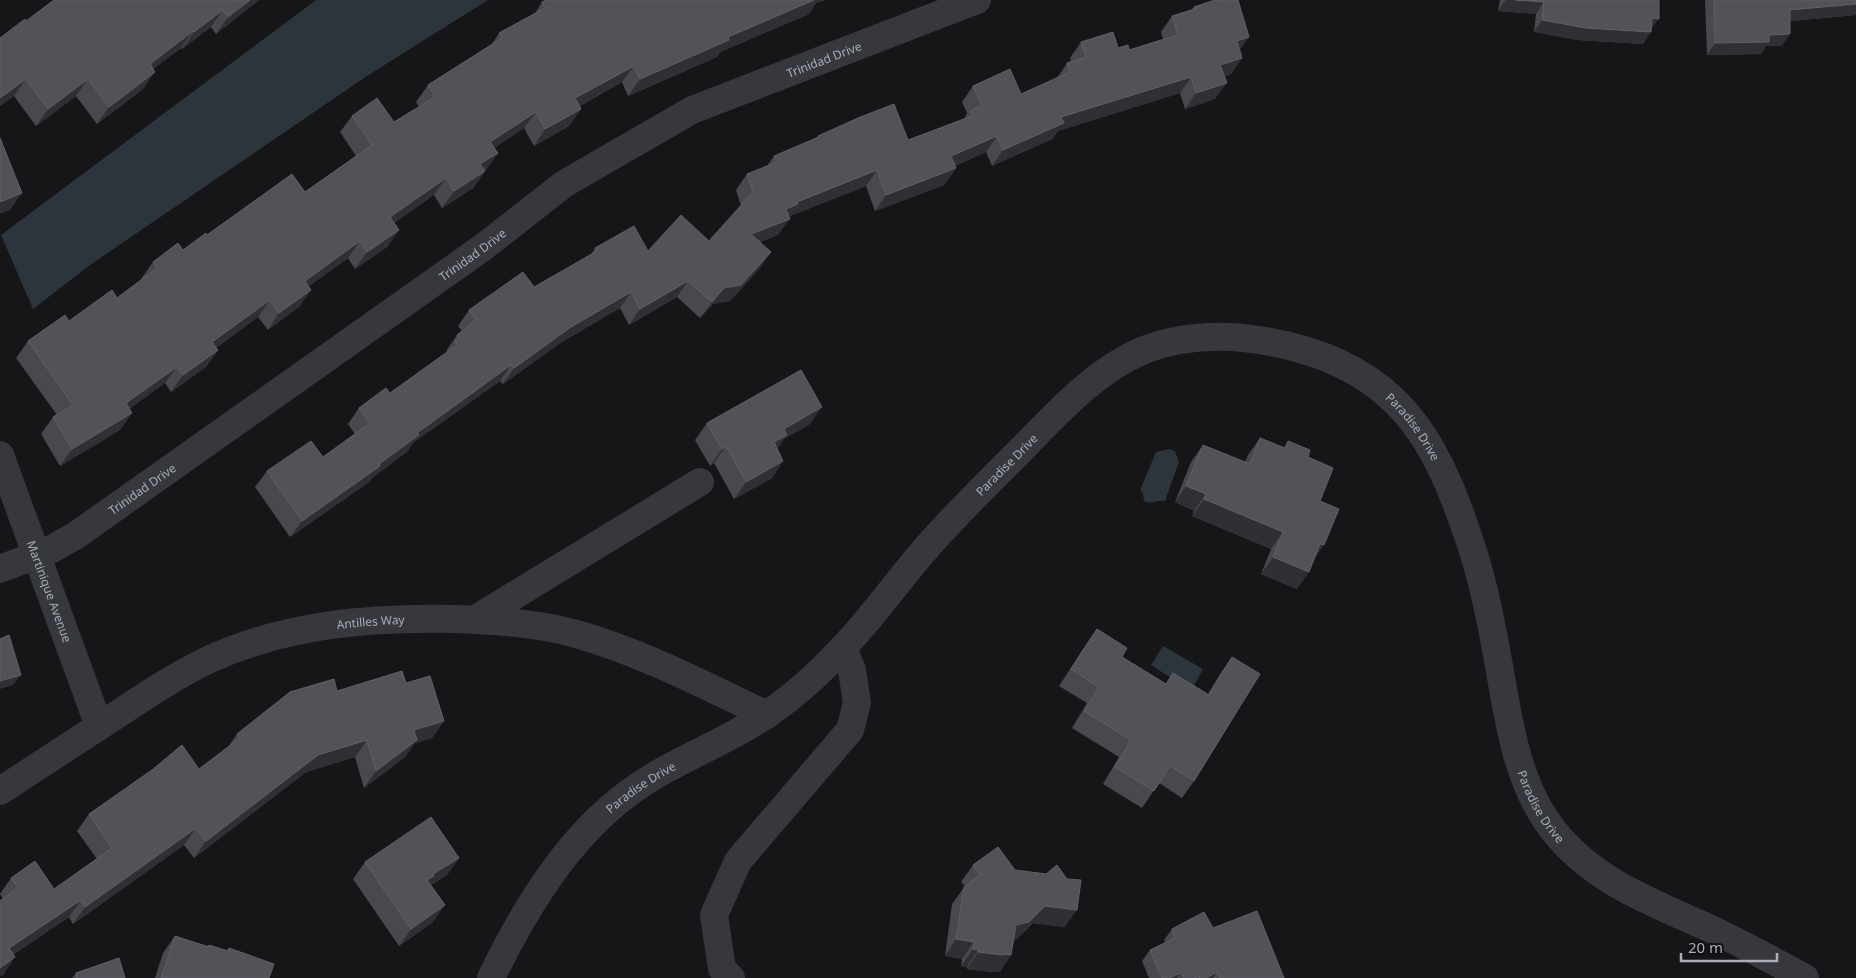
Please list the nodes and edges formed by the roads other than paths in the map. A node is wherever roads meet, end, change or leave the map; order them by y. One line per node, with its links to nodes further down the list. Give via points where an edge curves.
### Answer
1 (977, 0): 4 (street, Trinidad Drive, via 692,110 564,184 482,248 75,536)
2 (0, 455): 4 (street, Martinique Avenue)
3 (700, 482): 6 (street)
4 (37, 555): 5 (street, Trinidad Drive); 9 (street, Martinique Avenue)
5 (0, 569)
6 (474, 620): 8 (street, Antilles Way, via 521,623 578,634 657,664); 9 (street, Antilles Way, via 370,620 277,635 208,660)
7 (842, 648): 8 (street, Paradise Drive, via 800,690); 12 (street, via 852,670 857,703 850,730 738,861 714,915 722,969); 13 (street, Paradise Drive, via 929,544 972,499 1070,401 1121,362 1177,340 1220,337 1280,344 1322,356 1356,370 1398,403 1420,431 1453,493 1480,575 1521,765 1541,813 1555,832 1588,866 1630,892 1753,949)
8 (767, 714): 11 (street, Paradise Drive, via 645,782 604,813 537,896)
9 (99, 726): 10 (street, Antilles Way)
10 (0, 791)
11 (491, 978)
12 (731, 978)
13 (1804, 978)

